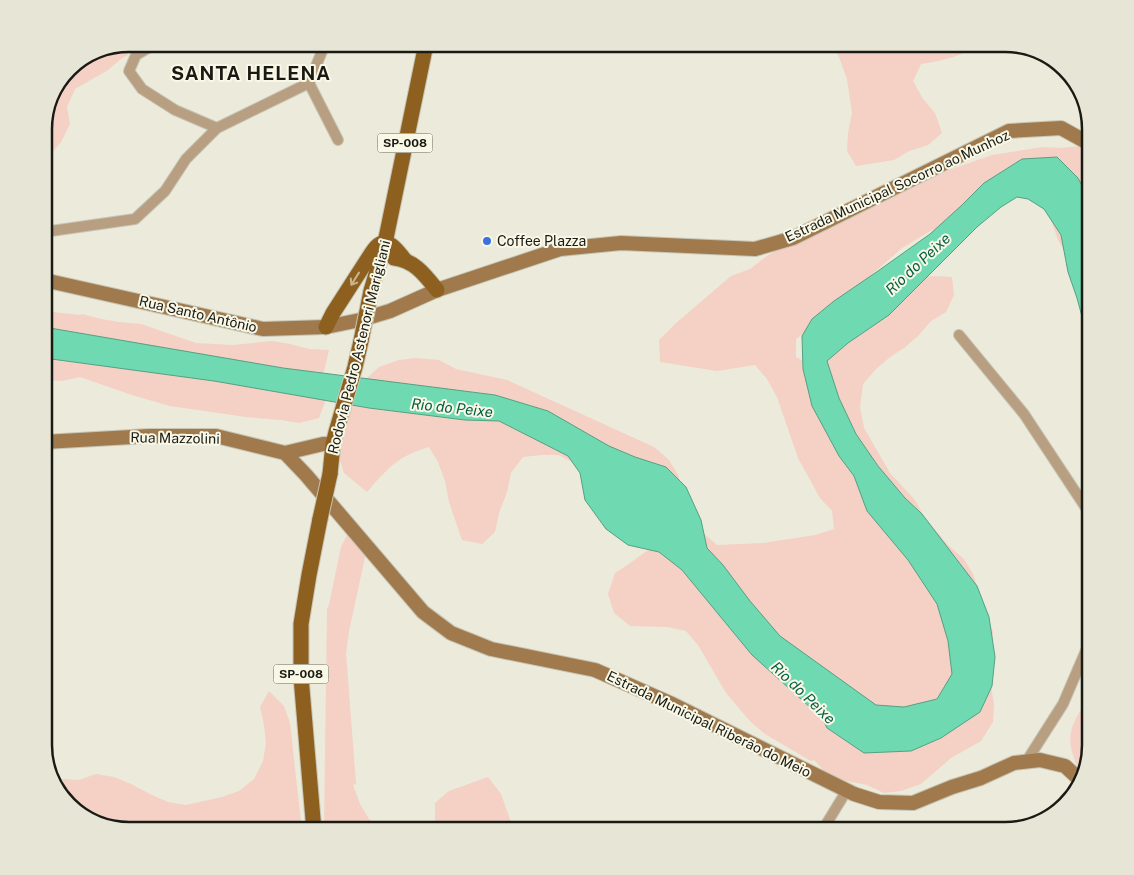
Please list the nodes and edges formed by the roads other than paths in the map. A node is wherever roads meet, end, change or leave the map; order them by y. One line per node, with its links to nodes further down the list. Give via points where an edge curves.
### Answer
1 (141, 52): 5 (street, via 136,55 129,71 142,89 175,110)
2 (322, 52): 4 (street)
3 (424, 52): 9 (main road, Rodovia Pedro Astenori Marigliani / SP-008)
4 (309, 83): 5 (street); 6 (street)
5 (217, 128): 8 (street, via 186,159 165,191 135,219)
6 (338, 140)
7 (1082, 140): 13 (street, Estrada Municipal Socorro ao Munhoz, via 1061,128 1010,131 793,238 754,248 620,243 560,249)
8 (53, 231)
9 (385, 243): 10 (main road, Rodovia Pedro Astenori Marigliani / SP-008); 11 (main road); 14 (main road, one-way to 14, via 378,245 371,254)
10 (380, 258): 11 (main road); 16 (main road, Rodovia Pedro Astenori Marigliani / SP-008, bridge)
11 (404, 259): 13 (main road, via 420,270)
12 (53, 282): 14 (street, Rua Santo Antônio, via 263,329)
13 (437, 290): 14 (street, Rua Santo Antônio, via 390,311)
14 (326, 327)
15 (959, 335): 19 (street, via 1024,414)
16 (335, 438): 18 (street, Rua Mazzolini); 24 (main road, Rodovia Pedro Astenori Marigliani / SP-008, bridge, via 301,624 301,677)
17 (53, 441): 18 (street, Rua Mazzolini, via 216,436)
18 (285, 453): 23 (street, Estrada Municipal Riberão do Meio, via 423,612 451,634 491,649 595,670)
19 (1082, 502)
20 (1082, 660): 21 (street, via 1064,704)
21 (1026, 762): 22 (street, Estrada Municipal Riberão do Meio, via 1040,760 1065,766); 23 (street, Estrada Municipal Riberão do Meio, via 1014,763 913,803 879,802)
22 (1075, 775)
23 (847, 790): 25 (street)
24 (313, 822)
25 (827, 822)

